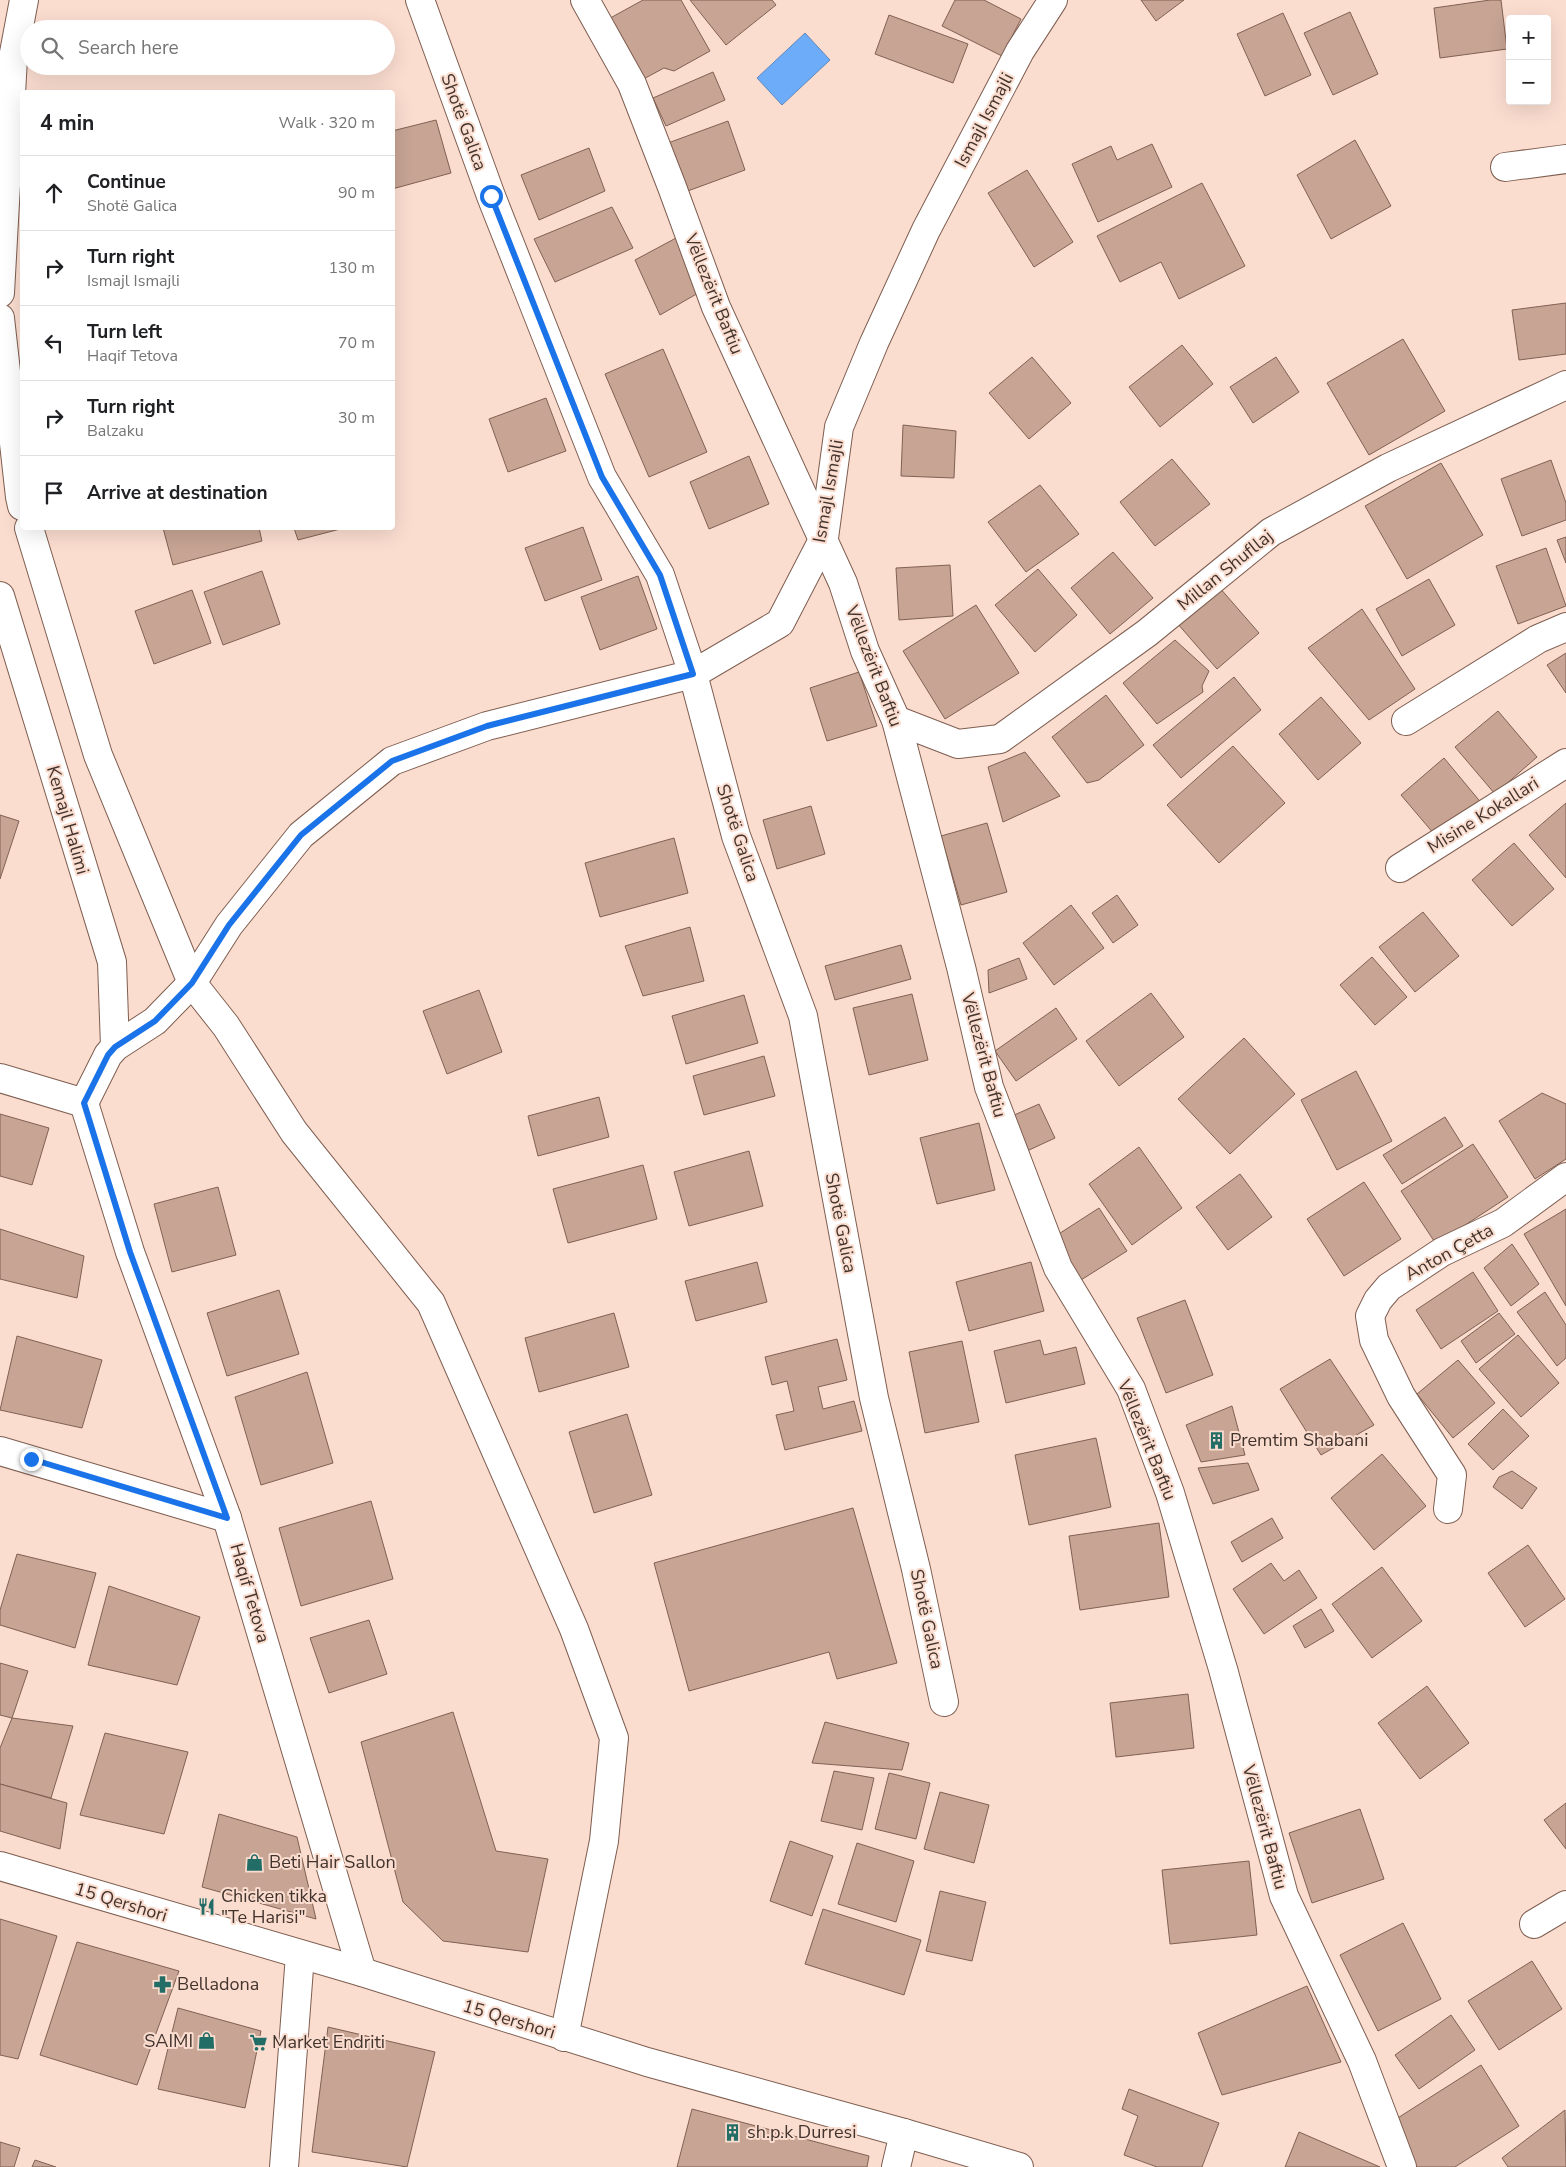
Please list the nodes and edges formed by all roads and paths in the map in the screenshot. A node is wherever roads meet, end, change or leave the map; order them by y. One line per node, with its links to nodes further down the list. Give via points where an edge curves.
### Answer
1 (24, 0): 5 (street)
2 (420, 0): 17 (street, Shotë Galica, via 491,196 602,477 660,575)
3 (585, 0): 14 (street, Vëllezërit Baftiu, via 632,84 716,307)
4 (1053, 0): 14 (street, Ismajl Ismajli, via 1020,51 926,230 874,343 839,427)
5 (20, 20)
6 (20, 21): 9 (street, via 13,58)
7 (1566, 159): 8 (street)
8 (1505, 167)
9 (0, 293)
10 (0, 318): 12 (street)
11 (1566, 385): 18 (street, Millan Shufllaj, via 1388,468 1270,532 1147,634 1000,739 958,744)
12 (20, 496)
13 (30, 530): 22 (street, via 98,756)
14 (824, 538): 17 (street, Ismajl Ismajli, via 780,623); 18 (street, Vëllezërit Baftiu, via 843,583 865,651)
15 (0, 596): 23 (street, Kemajl Halimi, via 112,962)
16 (1566, 627): 19 (street, via 1538,639)
17 (693, 674): 22 (street, Ismajl Ismajli, via 487,726 392,761 301,835 229,925); 30 (street, Shotë Galica, via 736,836 803,1016 874,1398 916,1569)
18 (896, 720): 41 (street, Vëllezërit Baftiu, via 989,1087 1058,1268 1130,1389 1170,1493 1220,1660 1284,1896 1362,2061)
19 (1406, 721)
20 (1566, 763): 21 (street, Misine Kokallari)
21 (1400, 868)
22 (192, 983): 23 (street, Ismajl Ismajli, via 155,1021); 36 (street, via 226,1026 294,1132 431,1302 574,1628 614,1738 604,1841)
23 (115, 1047): 25 (street, Ismajl Ismajli)
24 (0, 1078): 25 (street)
25 (84, 1103): 29 (street, Haqif Tetova, via 130,1252)
26 (1566, 1177): 28 (street, Anton Çetta, via 1503,1223 1442,1252 1389,1287 1370,1316 1374,1340 1401,1396 1452,1475)
27 (0, 1450): 29 (street)
28 (1448, 1509)
29 (227, 1518): 35 (street, Haqif Tetova)
30 (944, 1702)
31 (0, 1866): 34 (street, 15 Qershori)
32 (1566, 1905): 33 (street)
33 (1534, 1924)
34 (300, 1955): 35 (street, 15 Qershori); 38 (street)
35 (362, 1972): 36 (street, 15 Qershori)
36 (564, 2037): 37 (street, 15 Qershori)
37 (904, 2133): 39 (street); 40 (street, 15 Qershori)
38 (284, 2167)
39 (896, 2167)
40 (1019, 2167)
41 (1402, 2167)

